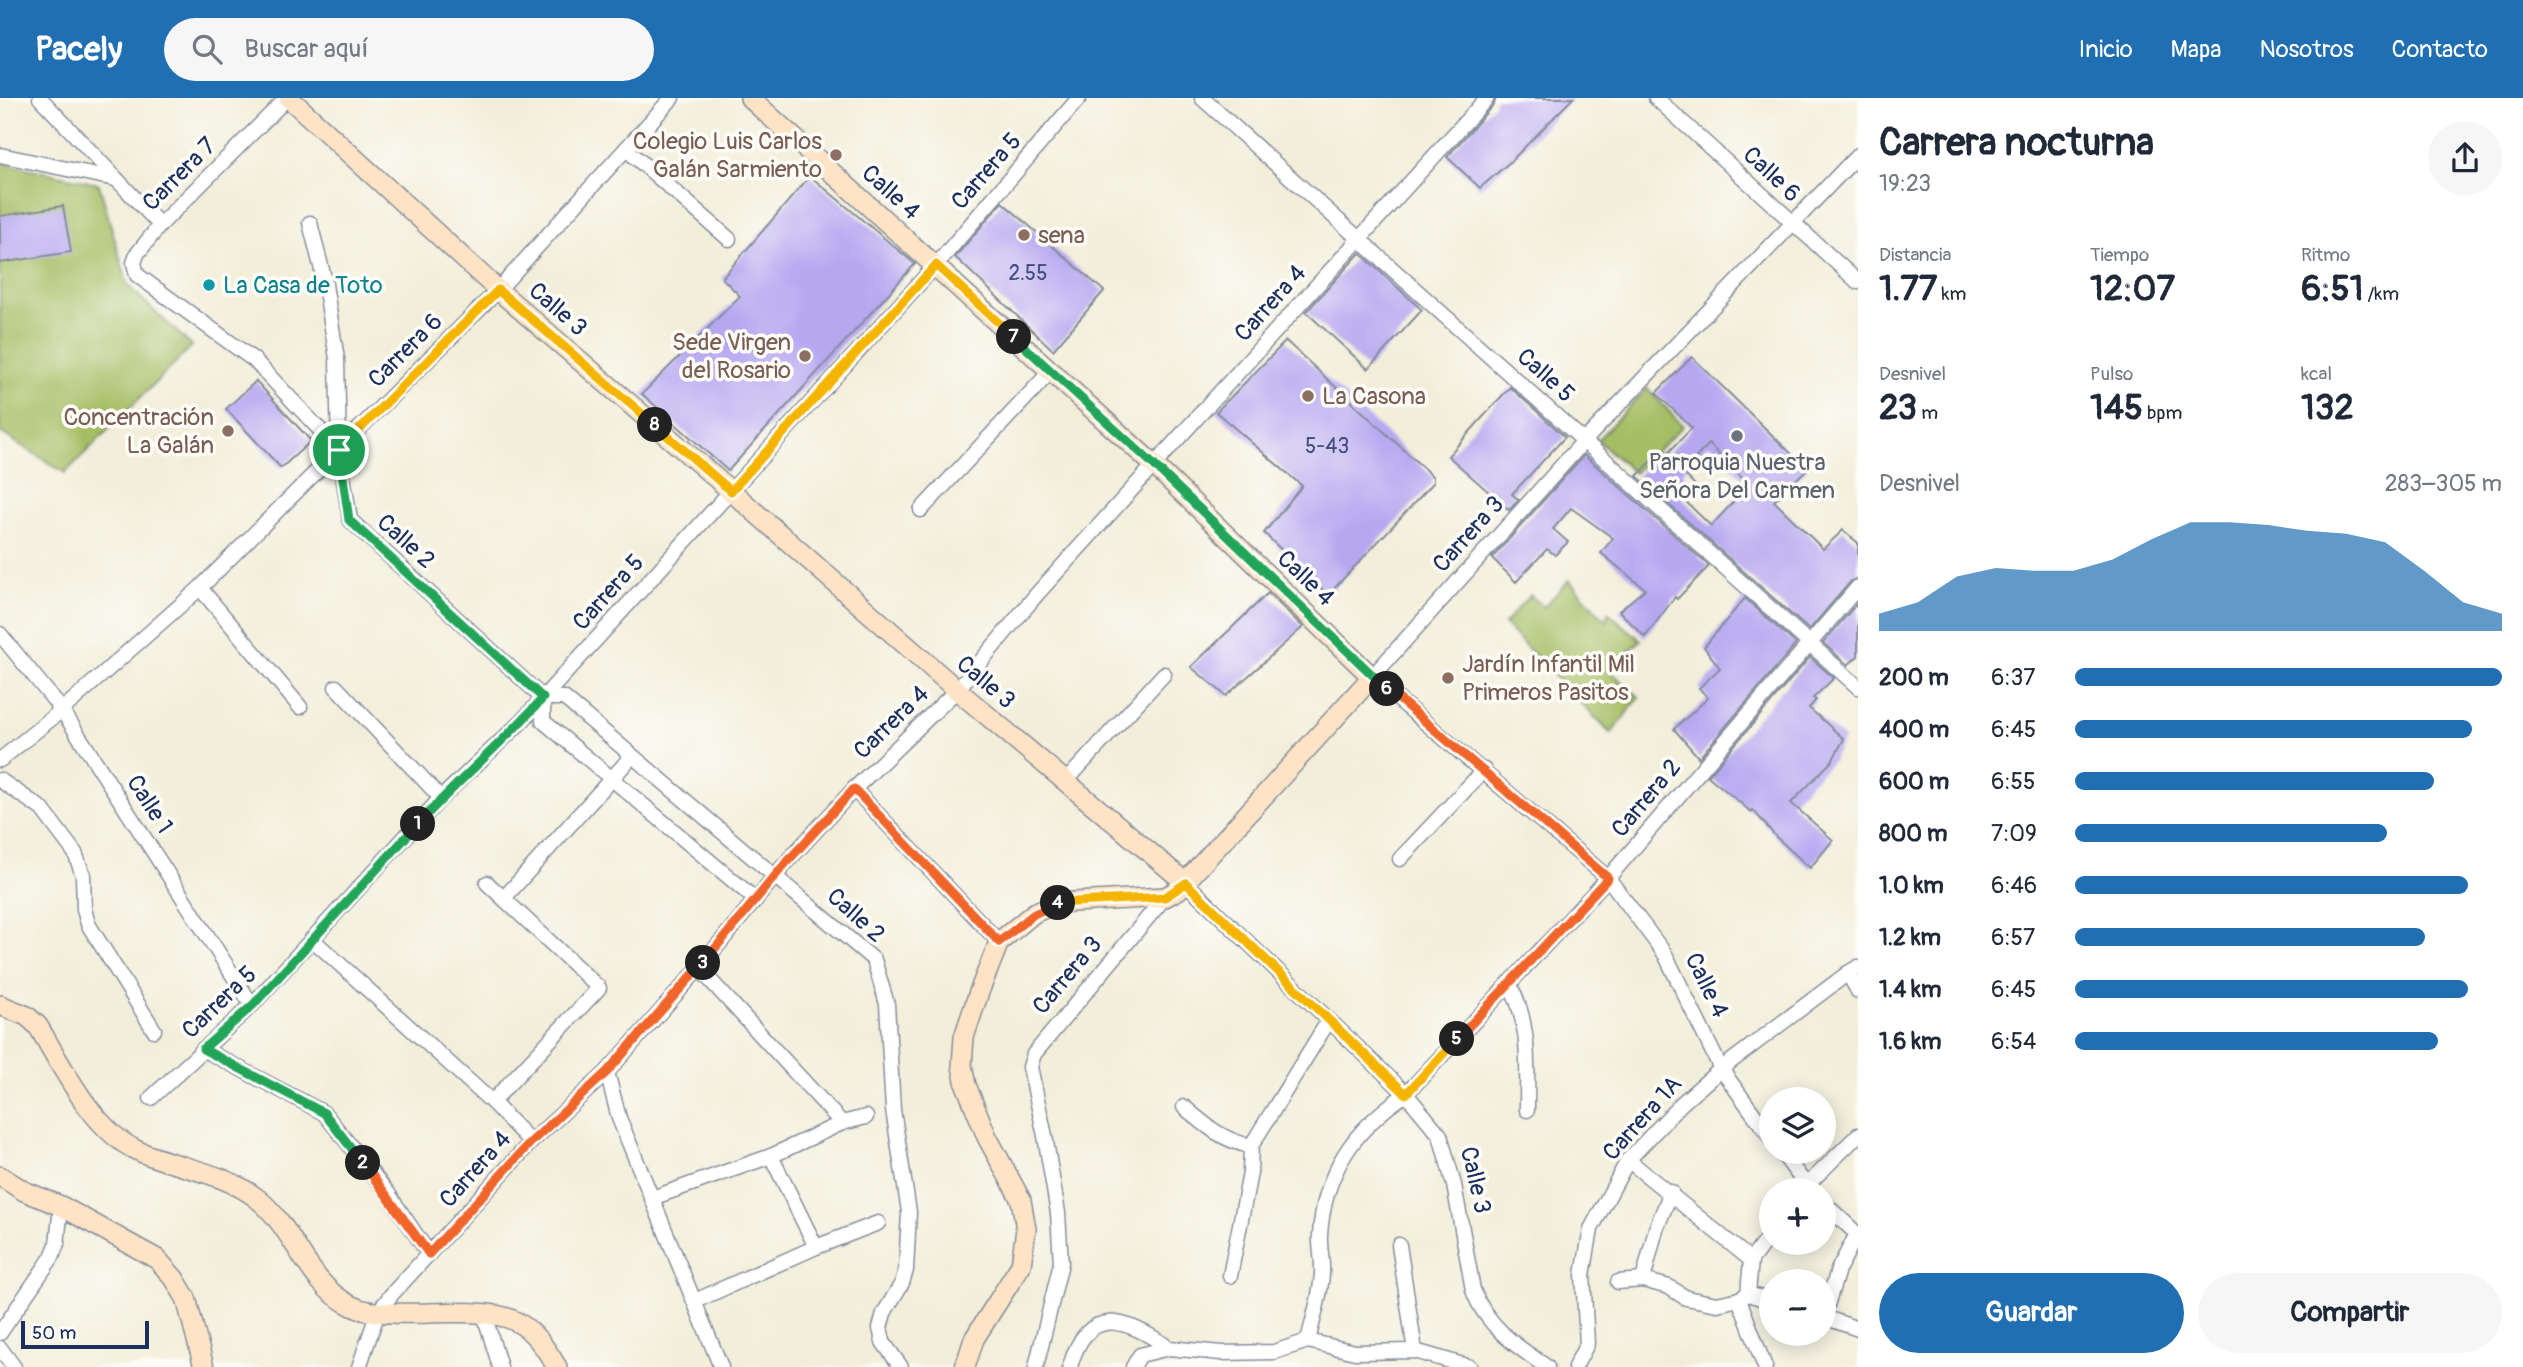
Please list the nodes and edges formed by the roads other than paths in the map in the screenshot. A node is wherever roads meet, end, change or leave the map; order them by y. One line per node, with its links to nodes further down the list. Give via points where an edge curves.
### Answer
1 (40, 98): 12 (street)
2 (288, 98): 15 (street, Carrera 7); 20 (main road, Calle 3)
3 (672, 98): 9 (street, Carrera 6)
4 (750, 98): 18 (main road, Calle 4)
5 (1079, 98): 18 (street, Carrera 5)
6 (1202, 98): 16 (street, Calle 5)
7 (1487, 98): 16 (street, Carrera 4)
8 (1656, 98): 14 (street, Calle 6)
9 (626, 149): 17 (street); 20 (street, Carrera 6)
10 (0, 155): 12 (street)
11 (1858, 155): 14 (street, Carrera 3)
12 (116, 180): 15 (street)
13 (310, 223): 23 (street, Calle 2, via 337,359)
14 (1793, 224): 19 (street, Calle 6); 22 (street, Carrera 3)
15 (160, 225): 23 (street, Carrera 7, via 137,254 137,275 254,360)
16 (1359, 238): 22 (street, Calle 5); 24 (street, Carrera 4)
17 (729, 239)
18 (936, 265): 21 (main road, Calle 4); 25 (street, Carrera 5)
19 (1858, 282)
20 (498, 290): 23 (street, Carrera 6); 25 (main road, Calle 3)
21 (1051, 371): 24 (main road, Calle 4); 26 (street)
22 (1585, 440): 30 (street, Calle 5); 32 (street, Carrera 3)
23 (339, 450): 28 (street, Carrera 6); 36 (street, Calle 2, via 349,520)
24 (1154, 465): 32 (main road, Calle 4); 35 (street, Carrera 4)
25 (731, 491): 35 (main road, Calle 3); 36 (street, Carrera 5)
26 (921, 510)
27 (1858, 587): 30 (street, Carrera 2)
28 (200, 588): 37 (street); 38 (street, Carrera 6)
29 (0, 634): 38 (street, Calle 1)
30 (1808, 643): 34 (street, Calle 5); 49 (street, Carrera 2)
31 (1164, 674): 44 (street)
32 (1372, 677): 41 (street, Calle 4); 51 (main road, Carrera 3)
33 (336, 687): 46 (street)
34 (1858, 687)
35 (957, 690): 44 (main road, Calle 3); 45 (street, Carrera 4)
36 (543, 698): 39 (street, Calle 2, via 564,698); 42 (street, via 543,721); 46 (street, Carrera 5)
37 (300, 707)
38 (62, 710): 40 (street, Carrera 6); 62 (street, Calle 1)
39 (632, 756): 42 (street); 48 (street, Calle 2)
40 (0, 760)
41 (1484, 770): 47 (street); 49 (street, Calle 4)
42 (613, 779): 53 (street); 54 (street)
43 (0, 780): 64 (street, via 42,809 75,853 83,875 88,924)
44 (1066, 781): 51 (main road, Calle 3)
45 (854, 789): 48 (street, Carrera 4); 56 (street)
46 (441, 798): 55 (street, Carrera 5)
47 (1400, 859)
48 (776, 875): 54 (street, Carrera 4); 116 (street, Calle 2, via 874,960 887,1004 893,1110 909,1212 906,1270 880,1328 883,1342)
49 (1608, 878): 59 (street, Carrera 2); 66 (street, Calle 4, via 1665,954)
50 (487, 883): 53 (street)
51 (1186, 883): 52 (main road, Carrera 3); 63 (street, Calle 3)
52 (1165, 897): 56 (main road, via 1056,903); 118 (street, Carrera 3, via 1034,1054 1030,1067 1058,1213 1061,1263)
53 (504, 898): 70 (street, via 599,988)
54 (756, 900): 57 (street, Carrera 4)
55 (312, 939): 62 (street, Carrera 5); 70 (street)
56 (999, 942): 117 (main road, via 964,1037 962,1066 984,1130 1021,1200 1026,1229 1021,1265 974,1339)
57 (699, 968): 67 (street, Carrera 4); 75 (street)
58 (1853, 970): 60 (street); 66 (street, Carrera 1A)
59 (1509, 983): 68 (street, Carrera 2); 72 (street, via 1527,1037)
60 (1858, 991)
61 (0, 1005): 101 (main road, via 38,1026 93,1113 113,1135 135,1150 200,1171 258,1199 326,1289 353,1307)
62 (253, 1005): 65 (street, Carrera 5)
63 (1329, 1020): 68 (street, Calle 3); 78 (street)
64 (154, 1030)
65 (203, 1049): 69 (street, Carrera 5); 92 (street, via 324,1113)
66 (1721, 1069): 74 (street, Calle 4); 80 (street, Carrera 1A)
67 (607, 1072): 77 (street, Carrera 4); 84 (street, via 619,1118)
68 (1406, 1094): 106 (street, Carrera 2, via 1383,1109 1348,1147 1334,1175 1320,1236 1322,1274); 122 (street, Calle 3, via 1440,1135 1479,1306 1497,1329)
69 (151, 1098)
70 (492, 1102): 77 (street)
71 (1184, 1107): 78 (street, via 1229,1141)
72 (1527, 1110)
73 (866, 1117): 75 (street)
74 (1759, 1121)
75 (842, 1124): 79 (street)
76 (1858, 1135): 82 (street)
77 (531, 1142): 92 (street, Carrera 4)
78 (1251, 1146): 94 (street)
79 (771, 1156): 84 (street); 90 (street)
80 (1628, 1160): 83 (street); 123 (street, Carrera 1A, via 1591,1229 1583,1275 1587,1344)
81 (0, 1176): 85 (main road)
82 (1815, 1178)
83 (1671, 1192): 93 (street); 96 (street)
84 (652, 1198): 100 (street)
85 (61, 1206): 105 (street, via 57,1244); 111 (main road, via 158,1259 186,1298)
86 (1836, 1214): 88 (street)
87 (878, 1223): 90 (street)
88 (1858, 1234): 95 (street)
89 (1399, 1245): 109 (street)
90 (816, 1247): 100 (street)
91 (1759, 1249): 93 (street)
92 (429, 1254): 101 (street, Carrera 4)
93 (1751, 1260): 98 (street)
94 (1230, 1276)
95 (1836, 1277)
96 (1643, 1280): 97 (street); 98 (street, via 1669,1287 1686,1298 1717,1304)
97 (1618, 1282)
98 (1744, 1297): 99 (street); 124 (street)
99 (1759, 1299)
100 (695, 1301): 115 (street)
101 (378, 1312): 102 (main road); 112 (street)
102 (484, 1314): 113 (street); 114 (main road, via 526,1328)
103 (1836, 1321): 104 (street)
104 (1858, 1329)
105 (0, 1334)
106 (1308, 1341): 108 (street, via 1274,1352); 109 (street, via 1355,1352)
107 (0, 1348): 110 (street)
108 (1169, 1348): 119 (street, via 1136,1327 1114,1322 1082,1337); 120 (street, via 1140,1355)
109 (1415, 1351): 121 (street)
110 (14, 1367)
111 (204, 1367)
112 (359, 1367)
113 (500, 1367)
114 (557, 1367)
115 (721, 1367)
116 (901, 1367)
117 (965, 1367)
118 (1036, 1367)
119 (1070, 1367)
120 (1133, 1367)
121 (1470, 1367)
122 (1547, 1367)
123 (1575, 1367)
124 (1765, 1367)

